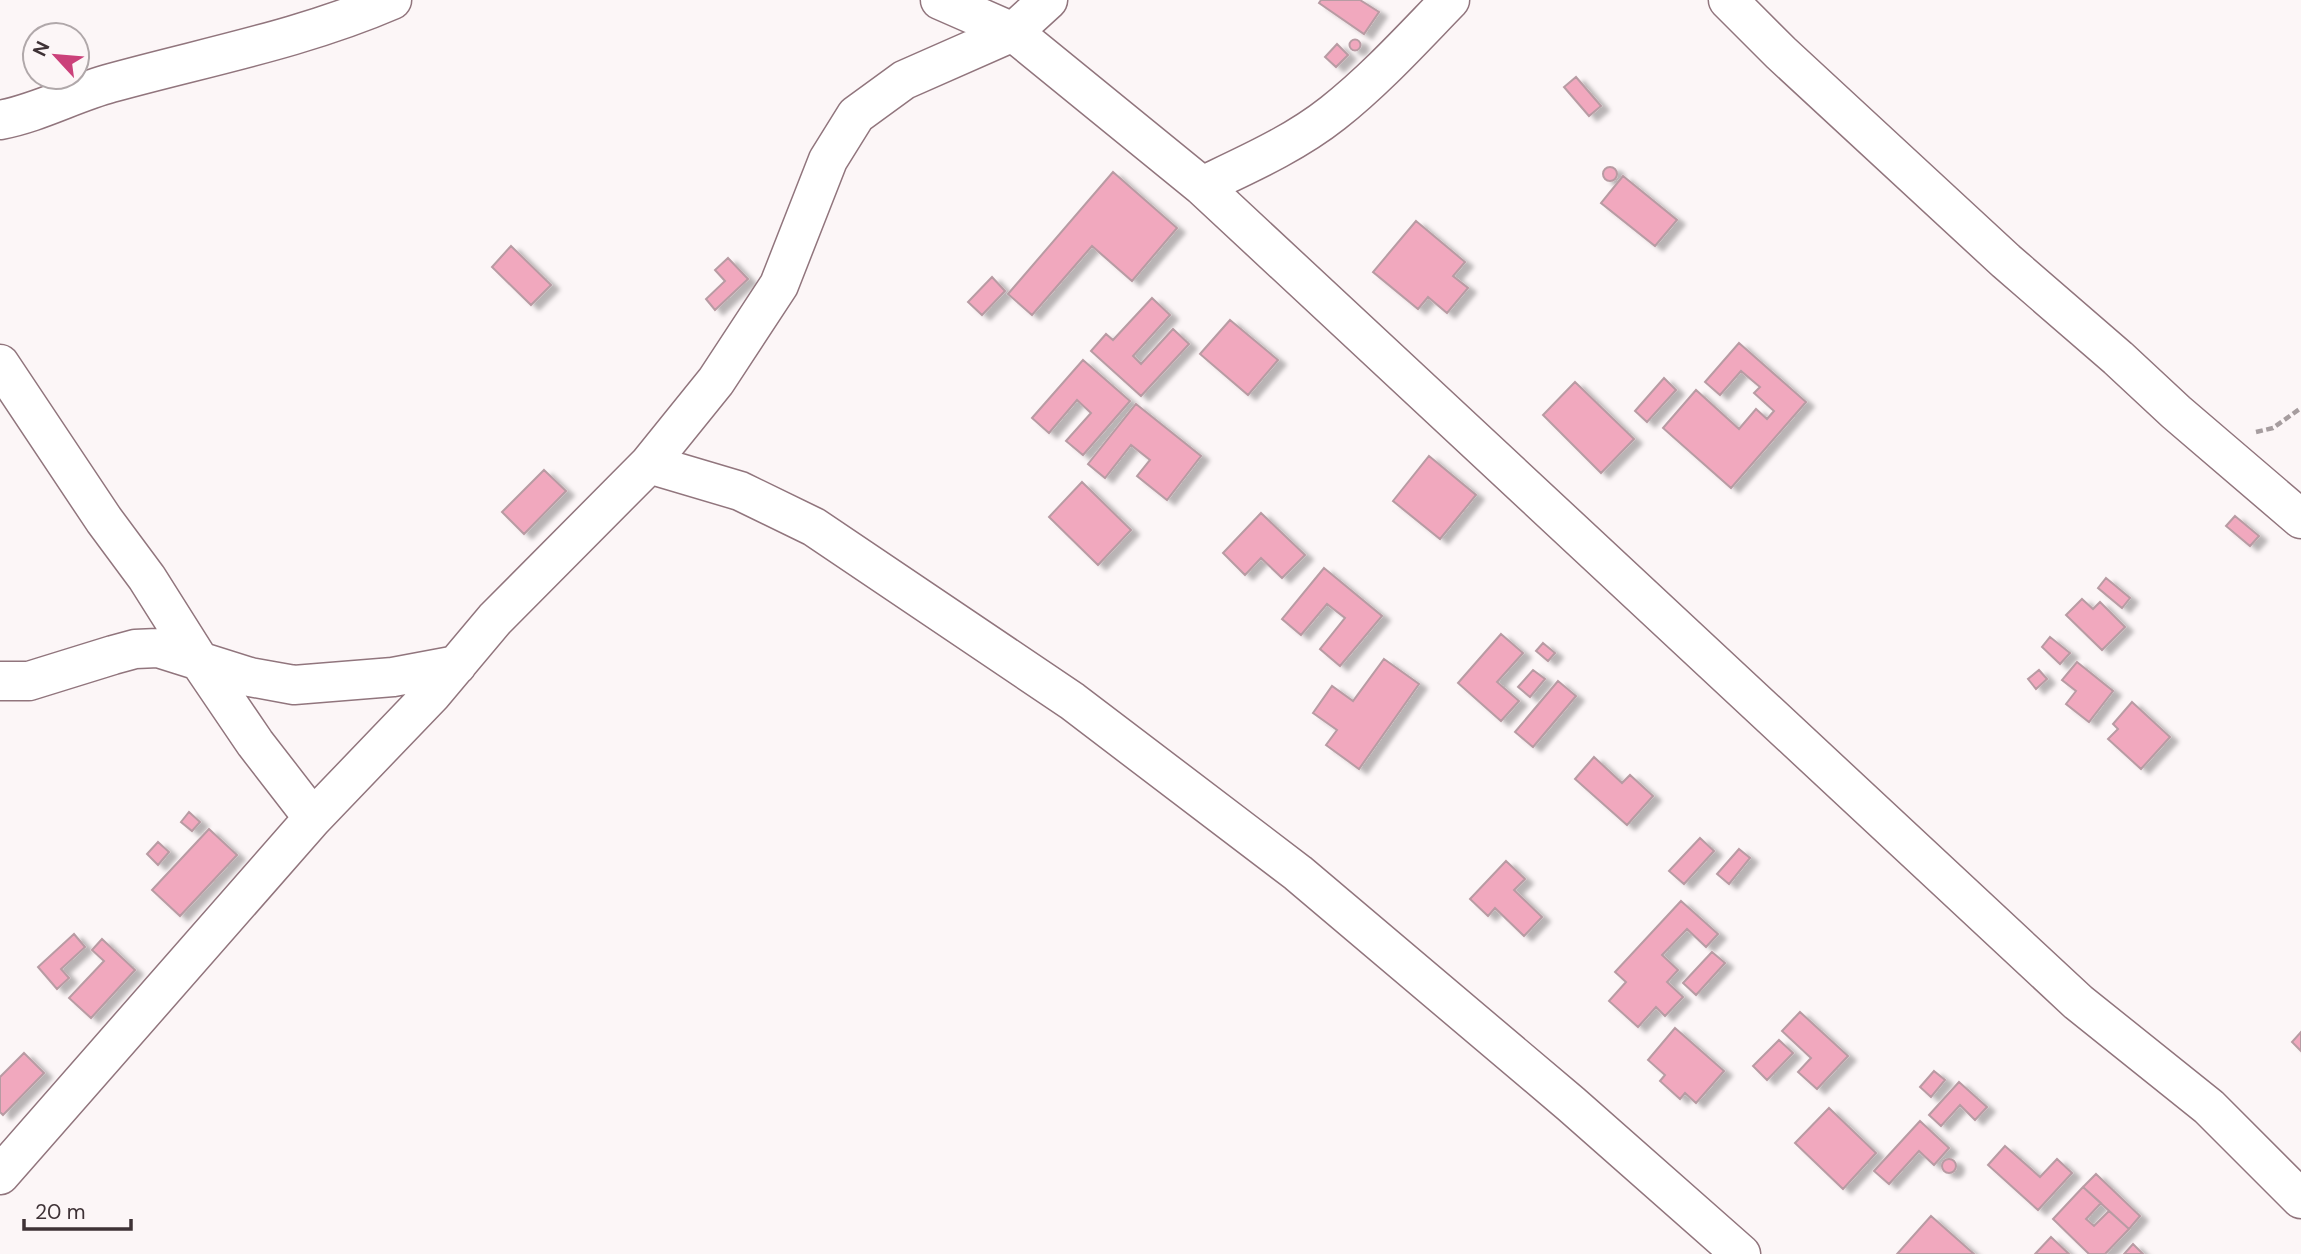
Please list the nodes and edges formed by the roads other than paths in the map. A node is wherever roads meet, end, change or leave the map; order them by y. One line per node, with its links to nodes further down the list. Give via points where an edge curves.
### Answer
1 (392, 0): 7 (street, via 363,13 211,58 109,83)
2 (940, 0): 6 (street)
3 (1048, 0): 6 (street)
4 (1450, 0): 8 (street, via 1333,113 1272,152)
5 (1728, 0): 11 (street, via 2006,261)
6 (1013, 32): 8 (street); 10 (street, via 904,80 856,115 828,160 779,285 716,381)
7 (2, 122)
8 (1202, 187): 17 (street, via 2078,1002 2209,1107)
9 (0, 364): 12 (street)
10 (649, 464): 13 (street, via 495,619); 18 (street, via 740,491 814,527 1072,701 1298,873)
11 (2301, 519)
12 (200, 662): 13 (street, via 294,685 393,677); 14 (street, via 158,648 135,649 29,681); 15 (street)
13 (457, 665): 15 (street)
14 (0, 681)
15 (313, 818): 16 (street)
16 (0, 1175)
17 (2301, 1199)
18 (1741, 1254)

